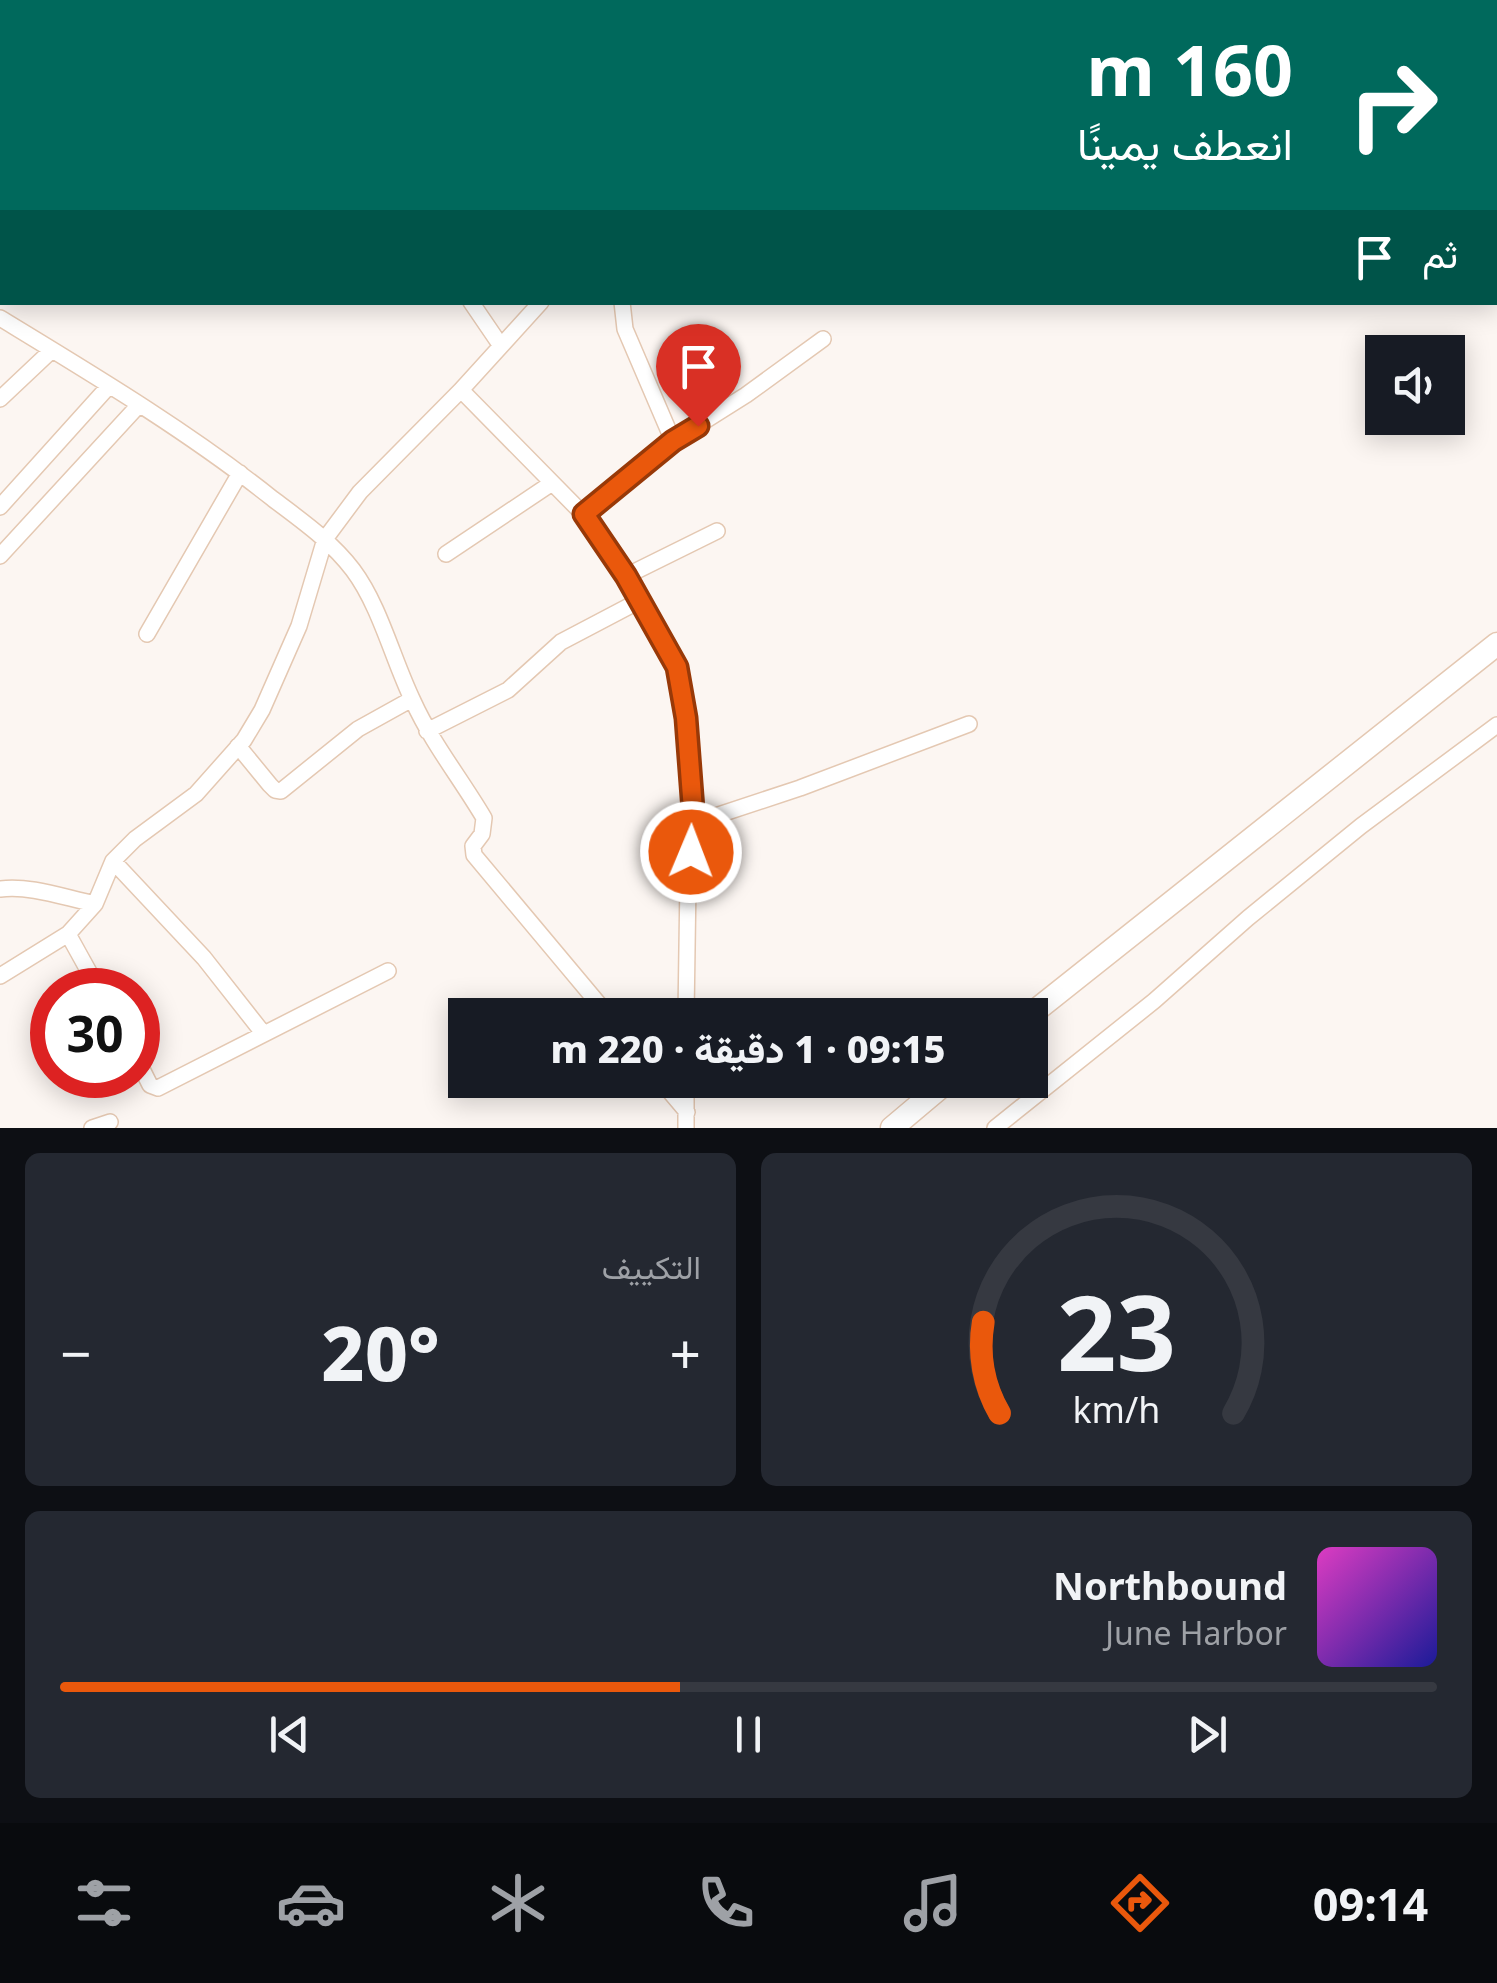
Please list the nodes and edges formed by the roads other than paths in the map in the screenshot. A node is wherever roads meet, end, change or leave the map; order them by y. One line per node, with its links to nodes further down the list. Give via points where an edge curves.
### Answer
1 (474, 305): 6 (street)
2 (538, 305): 6 (street)
3 (622, 305): 12 (street, via 626,329)
4 (0, 318): 7 (street)
5 (823, 339): 12 (street)
6 (500, 346): 9 (street)
7 (52, 350): 8 (street); 10 (street)
8 (109, 386): 11 (street); 15 (street)
9 (460, 390): 14 (street); 18 (street, via 360,492)
10 (0, 399)
11 (138, 406): 13 (street); 20 (street)
12 (673, 441): 16 (street)
13 (240, 473): 18 (street); 23 (street)
14 (552, 483): 16 (street); 19 (street)
15 (0, 507)
16 (584, 514): 21 (street)
17 (717, 531): 21 (street)
18 (325, 539): 25 (street, via 363,586); 29 (street, via 299,626 262,710)
19 (446, 554)
20 (0, 556)
21 (626, 576): 22 (street)
22 (640, 602): 28 (street, via 561,642 508,690); 30 (street, via 682,685)
23 (147, 634)
24 (1497, 644): 40 (street)
25 (412, 699): 28 (street); 29 (street, via 358,729 281,791)
26 (970, 724): 30 (street)
27 (1497, 725): 49 (street, via 1361,826)
28 (427, 731): 38 (street, via 484,818 474,855)
29 (238, 746): 31 (street, via 196,794)
30 (694, 823): 39 (street)
31 (113, 861): 33 (street); 41 (street, via 204,958)
32 (0, 888): 33 (street)
33 (95, 904): 34 (street)
34 (68, 934): 35 (street); 37 (street)
35 (87, 968)
36 (388, 971): 41 (street)
37 (0, 976)
38 (594, 998)
39 (686, 998)
40 (1048, 1001)
41 (263, 1034): 42 (street)
42 (160, 1086)
43 (672, 1098): 45 (street)
44 (928, 1098): 48 (street)
45 (687, 1120)
46 (110, 1122): 47 (street)
47 (92, 1128)
48 (892, 1128)
49 (995, 1128)

